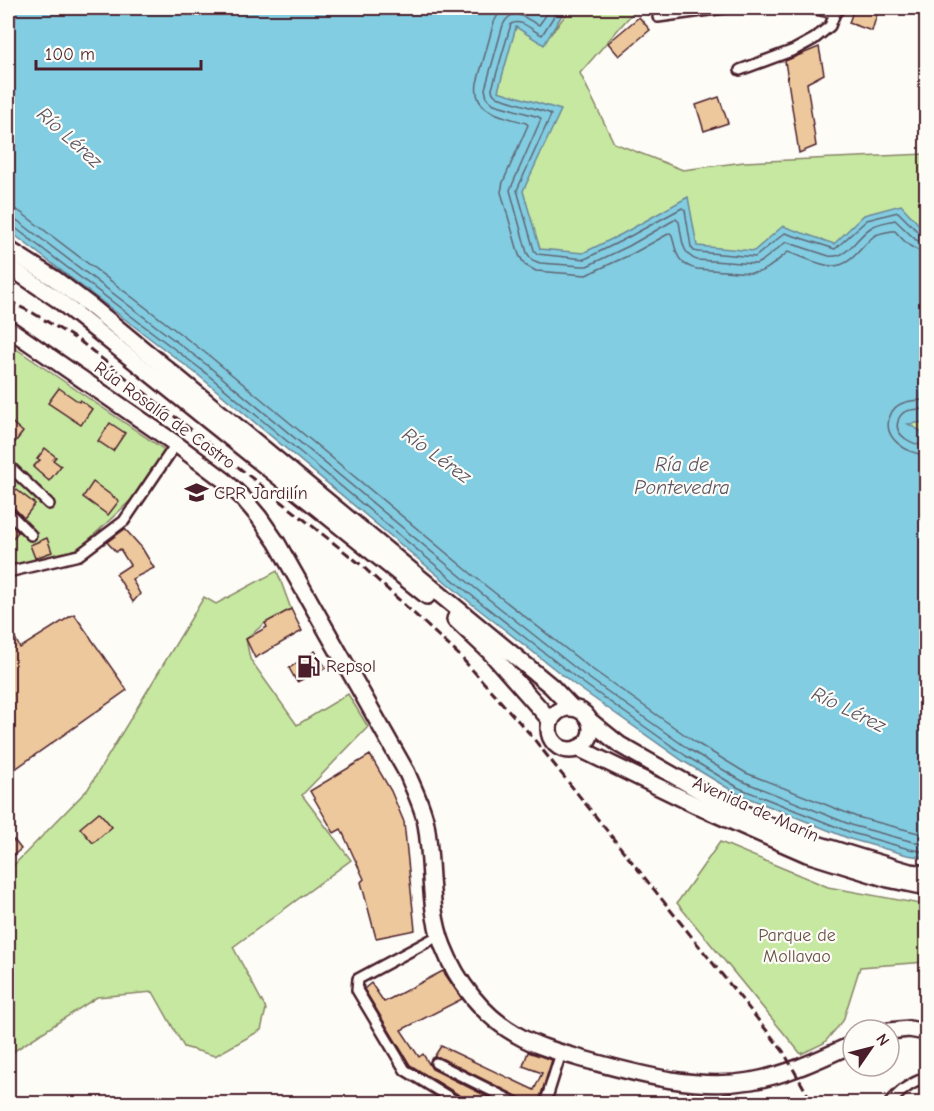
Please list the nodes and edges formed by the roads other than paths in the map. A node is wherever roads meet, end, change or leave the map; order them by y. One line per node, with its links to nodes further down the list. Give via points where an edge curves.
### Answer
1 (724, 8): 4 (street)
2 (810, 8): 3 (street)
3 (837, 10): 5 (street, via 830,26 814,39)
4 (658, 17)
5 (740, 70)
6 (8, 249): 15 (main road, via 92,307 551,686)
7 (8, 266): 17 (main road, via 57,299 460,623)
8 (8, 328): 9 (main road, Rúa Rosalía de Castro)
9 (176, 444): 14 (street, via 124,521 79,555); 21 (main road, Rúa Rosalía de Castro, via 224,480 259,517 407,773 426,823)
10 (8, 465): 11 (street)
11 (49, 504)
12 (8, 512): 13 (street)
13 (31, 536)
14 (8, 572)
15 (572, 708): 16 (main road); 17 (main road, via 559,711)
16 (589, 720): 18 (main road, via 588,740); 19 (main road, Avenida de Marín, via 620,745 776,829 862,858)
17 (551, 721): 18 (main road, via 549,728 554,741 565,748)
18 (578, 748): 20 (main road, Avenida de Marín, via 807,854)
19 (927, 874)
20 (927, 887)
21 (440, 935): 25 (main road, Rúa Rosalía de Castro, via 454,969 479,1005 517,1035); 28 (street, via 358,978 357,990 405,1070)
22 (901, 1030): 23 (main road)
23 (927, 1032)
24 (841, 1049): 25 (main road, Rúa Rosalía de Castro, via 784,1074 718,1084 660,1078)
25 (561, 1053): 30 (street)
26 (436, 1063): 29 (street)
27 (927, 1078): 31 (street, via 908,1086)
28 (460, 1104)
29 (518, 1104)
30 (545, 1104)
31 (889, 1104)

